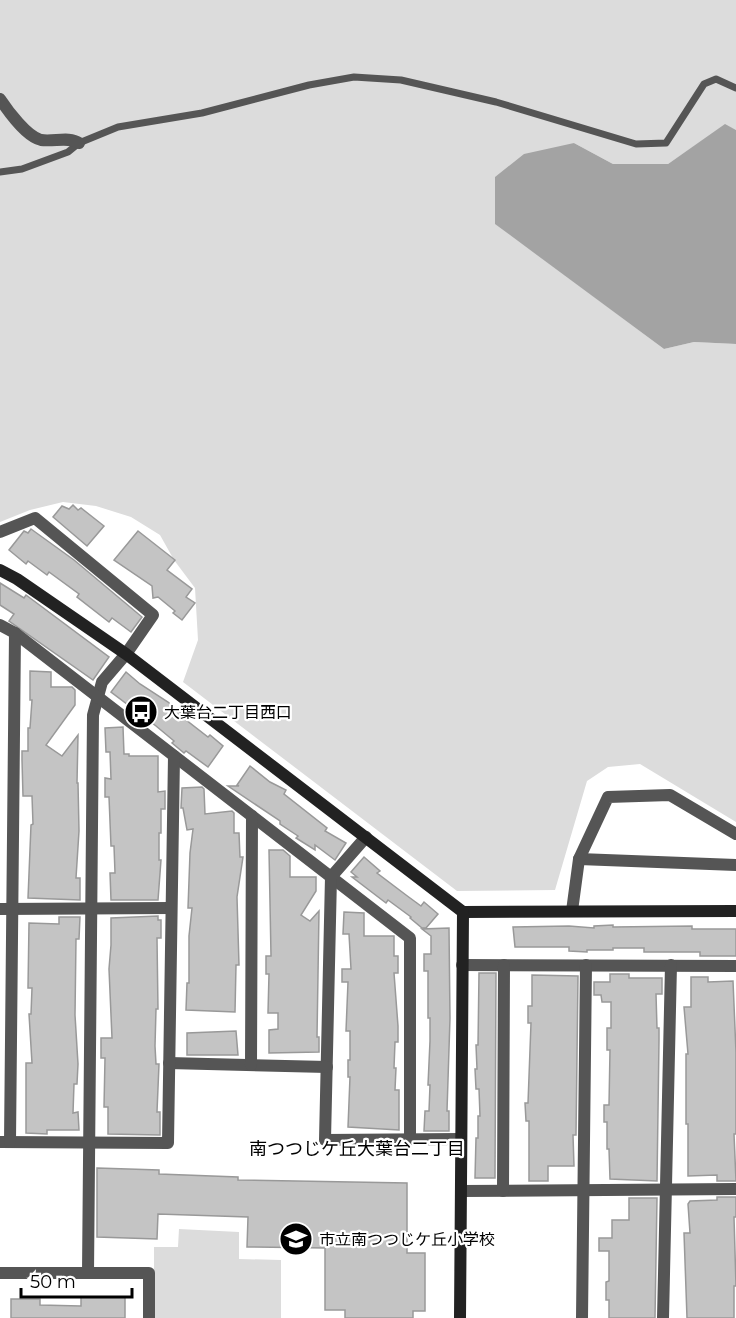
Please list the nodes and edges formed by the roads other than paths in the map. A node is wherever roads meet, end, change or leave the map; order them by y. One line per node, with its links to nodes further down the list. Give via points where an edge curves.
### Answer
1 (736, 88): 3 (lane, via 716,79 704,84 666,143 636,144 455,92 401,80 354,76 202,113 118,127)
2 (0, 99): 3 (street, via 28,133 39,140)
3 (79, 143): 4 (lane, via 68,152 22,169)
4 (0, 172)
5 (0, 532): 9 (street, via 35,518 153,615)
6 (0, 570): 9 (street)
7 (0, 625): 8 (street)
8 (15, 633): 10 (street); 20 (street)
9 (126, 654): 10 (street, via 102,682); 14 (street)
10 (97, 697): 11 (street); 18 (street, via 93,715)
11 (174, 756): 12 (street); 19 (street)
12 (252, 816): 17 (street); 30 (street)
13 (736, 834): 15 (street, via 670,795 608,797)
14 (366, 837): 17 (street); 23 (street)
15 (579, 859): 16 (street); 21 (street)
16 (736, 865)
17 (331, 876): 31 (street); 33 (street, via 410,938)
18 (91, 908): 19 (street); 20 (street); 35 (street)
19 (171, 908): 29 (street)
20 (6, 909): 34 (street)
21 (572, 910): 22 (street); 23 (street)
22 (736, 911)
23 (463, 912): 24 (street)
24 (462, 965): 25 (street); 32 (street)
25 (504, 965): 26 (street); 40 (street)
26 (586, 965): 27 (street); 37 (street)
27 (671, 966): 28 (street); 38 (street)
28 (736, 966)
29 (170, 1063): 30 (street); 35 (street, via 168,1143)
30 (251, 1065): 31 (street)
31 (327, 1067): 33 (street, via 326,1140)
32 (461, 1138): 33 (street); 39 (street)
33 (410, 1139)
34 (5, 1142): 35 (street)
35 (89, 1142): 42 (street)
36 (736, 1189): 38 (street)
37 (583, 1190): 38 (street); 40 (street); 45 (street)
38 (666, 1190): 46 (street)
39 (460, 1191): 40 (street); 44 (street)
40 (502, 1191)
41 (0, 1273): 42 (street)
42 (88, 1273): 43 (street, via 149,1273)
43 (149, 1318)
44 (460, 1318)
45 (582, 1318)
46 (663, 1318)

